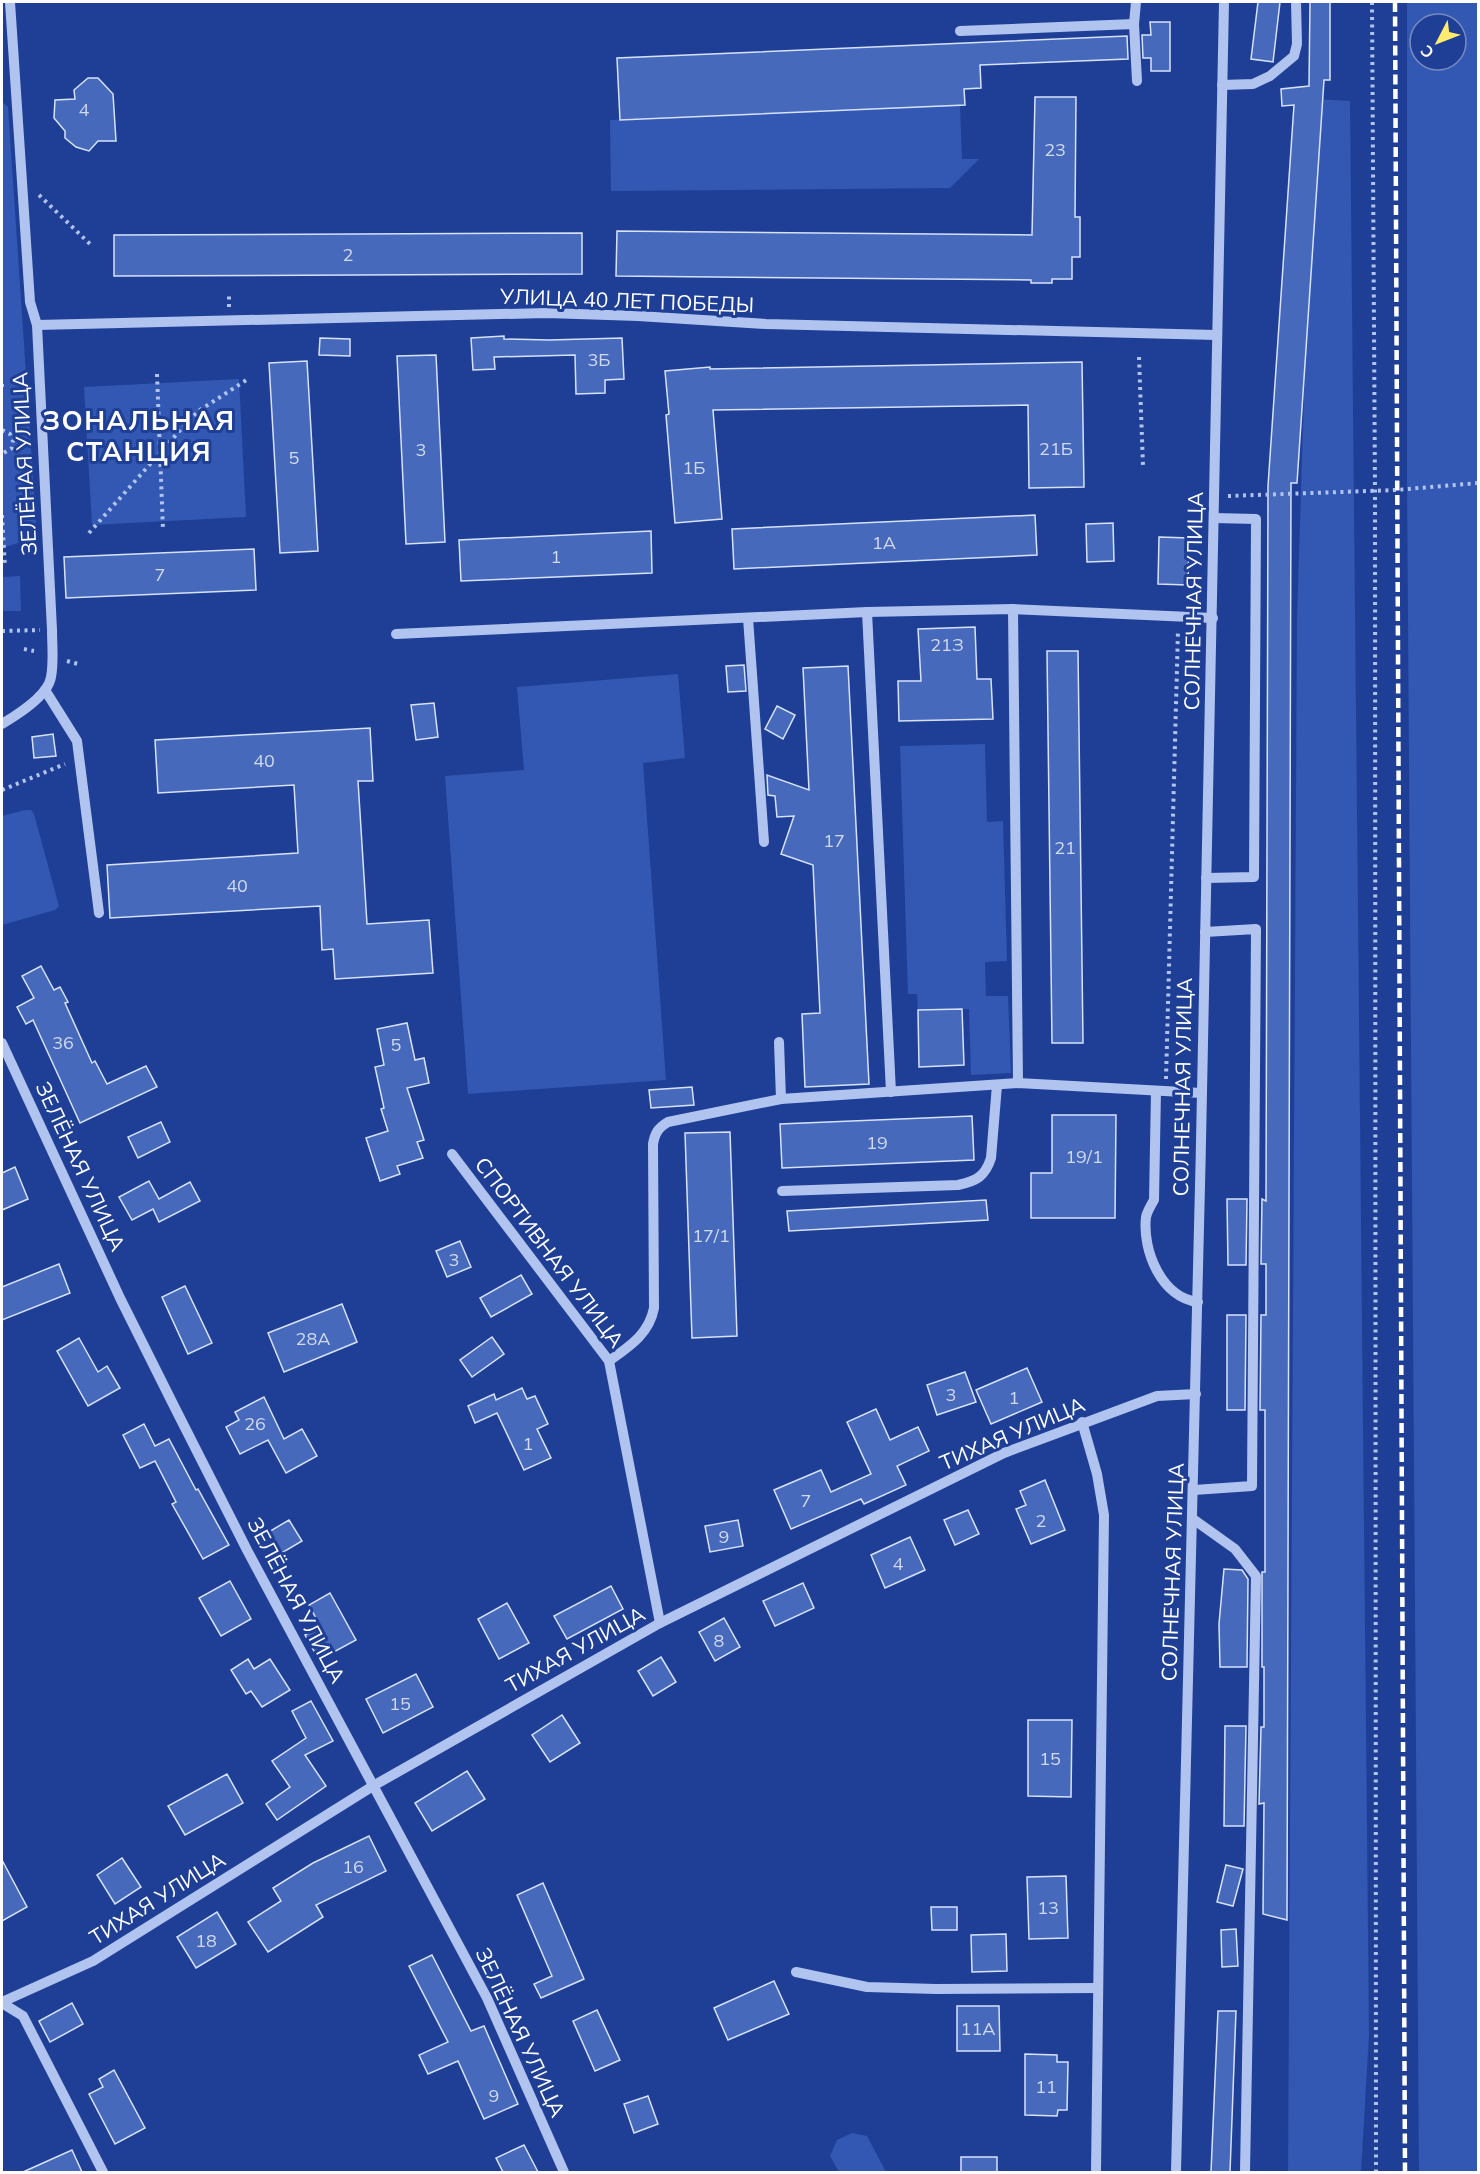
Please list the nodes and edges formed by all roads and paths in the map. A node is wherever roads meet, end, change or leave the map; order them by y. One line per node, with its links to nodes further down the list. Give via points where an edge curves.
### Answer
1 (10, 2): 14 (street, ЗЕЛЁНАЯ УЛИЦА, via 30,302)
2 (1136, 2): 6 (street)
3 (1224, 2): 9 (street, СОЛНЕЧНАЯ УЛИЦА)
4 (1296, 2): 9 (street, via 1297,44 1293,56 1270,76 1253,84)
5 (1372, 2): 26 (path)
6 (1134, 24): 7 (street); 8 (street)
7 (960, 32)
8 (1137, 81)
9 (1222, 85): 15 (street, СОЛНЕЧНАЯ УЛИЦА)
10 (35, 192): 11 (path)
11 (90, 244)
12 (230, 296): 13 (path)
13 (229, 308)
14 (37, 324): 15 (street, УЛИЦА 40 ЛЕТ ПОБЕДЫ, via 547,313 766,324); 38 (street, ЗЕЛЁНАЯ УЛИЦА)
15 (1216, 335): 27 (street, СОЛНЕЧНАЯ УЛИЦА)
16 (1139, 357): 24 (path)
17 (157, 374): 23 (path)
18 (248, 379): 23 (path, via 200,410)
19 (2, 384): 20 (path)
20 (2, 389)
21 (2, 430): 22 (path, via 13,441 12,448)
22 (2, 454)
23 (160, 454): 30 (path); 31 (path)
24 (1143, 466)
25 (1479, 483): 26 (path)
26 (1376, 491): 27 (path); 79 (path)
27 (1214, 496): 29 (street, СОЛНЕЧНАЯ УЛИЦА)
28 (2, 515): 32 (path)
29 (1214, 518): 37 (street, СОЛНЕЧНАЯ УЛИЦА); 50 (street, via 1256,519 1254,877)
30 (163, 530)
31 (89, 533)
32 (5, 567)
33 (1013, 609): 34 (street); 35 (street); 55 (street)
34 (867, 612): 36 (street); 58 (street)
35 (1179, 616): 37 (street); 57 (path)
36 (748, 618): 40 (street); 49 (street)
37 (1213, 618): 50 (street, СОЛНЕЧНАЯ УЛИЦА)
38 (52, 630): 39 (path); 45 (street, ЗЕЛЁНАЯ УЛИЦА, via 51,679)
39 (2, 631)
40 (396, 634)
41 (24, 649): 42 (path)
42 (34, 651)
43 (65, 660): 44 (path)
44 (78, 664)
45 (45, 690): 46 (street); 47 (street, via 77,741)
46 (2, 724)
47 (80, 759): 48 (path); 51 (street)
48 (2, 790)
49 (764, 842)
50 (1206, 878): 52 (street, СОЛНЕЧНАЯ УЛИЦА)
51 (99, 913)
52 (1205, 932): 59 (street, СОЛНЕЧНАЯ УЛИЦА); 67 (street, via 1256,929 1252,1486)
53 (2, 1042): 70 (street, ЗЕЛЁНАЯ УЛИЦА, via 124,1308)
54 (778, 1042): 60 (street)
55 (1018, 1083): 56 (street); 57 (street)
56 (997, 1084): 58 (street); 62 (street, via 990,1158 981,1178 958,1185)
57 (1161, 1091): 59 (street); 63 (street, via 1154,1200 1146,1215 1149,1247 1156,1270 1166,1283 1188,1301)
58 (891, 1092): 60 (street)
59 (1201, 1093): 63 (street, СОЛНЕЧНАЯ УЛИЦА)
60 (781, 1099): 64 (street, via 660,1126 653,1144 654,1308 638,1338)
61 (452, 1154): 64 (street, СПОРТИВНАЯ УЛИЦА)
62 (782, 1191)
63 (1198, 1302): 65 (street, СОЛНЕЧНАЯ УЛИЦА)
64 (609, 1361): 69 (street, СПОРТИВНАЯ УЛИЦА)
65 (1196, 1394): 66 (street, ТИХАЯ УЛИЦА, via 1157,1396); 67 (street, СОЛНЕЧНАЯ УЛИЦА)
66 (1082, 1422): 69 (street, ТИХАЯ УЛИЦА, via 1004,1454); 72 (street, via 1104,1515)
67 (1194, 1490): 68 (street, СОЛНЕЧНАЯ УЛИЦА)
68 (1193, 1519): 77 (street, СОЛНЕЧНАЯ УЛИЦА); 78 (street, via 1235,1549 1256,1576)
69 (660, 1623): 70 (street, ТИХАЯ УЛИЦА)
70 (373, 1786): 73 (street, ТИХАЯ УЛИЦА, via 93,1962); 75 (street, ЗЕЛЁНАЯ УЛИЦА, via 487,1998)
71 (796, 1972): 72 (street, via 867,1987)
72 (1098, 1988): 76 (street)
73 (2, 2002): 74 (street, via 23,2016)
74 (104, 2172)
75 (564, 2172)
76 (1096, 2172)
77 (1176, 2172)
78 (1245, 2172)
79 (1376, 2172)

